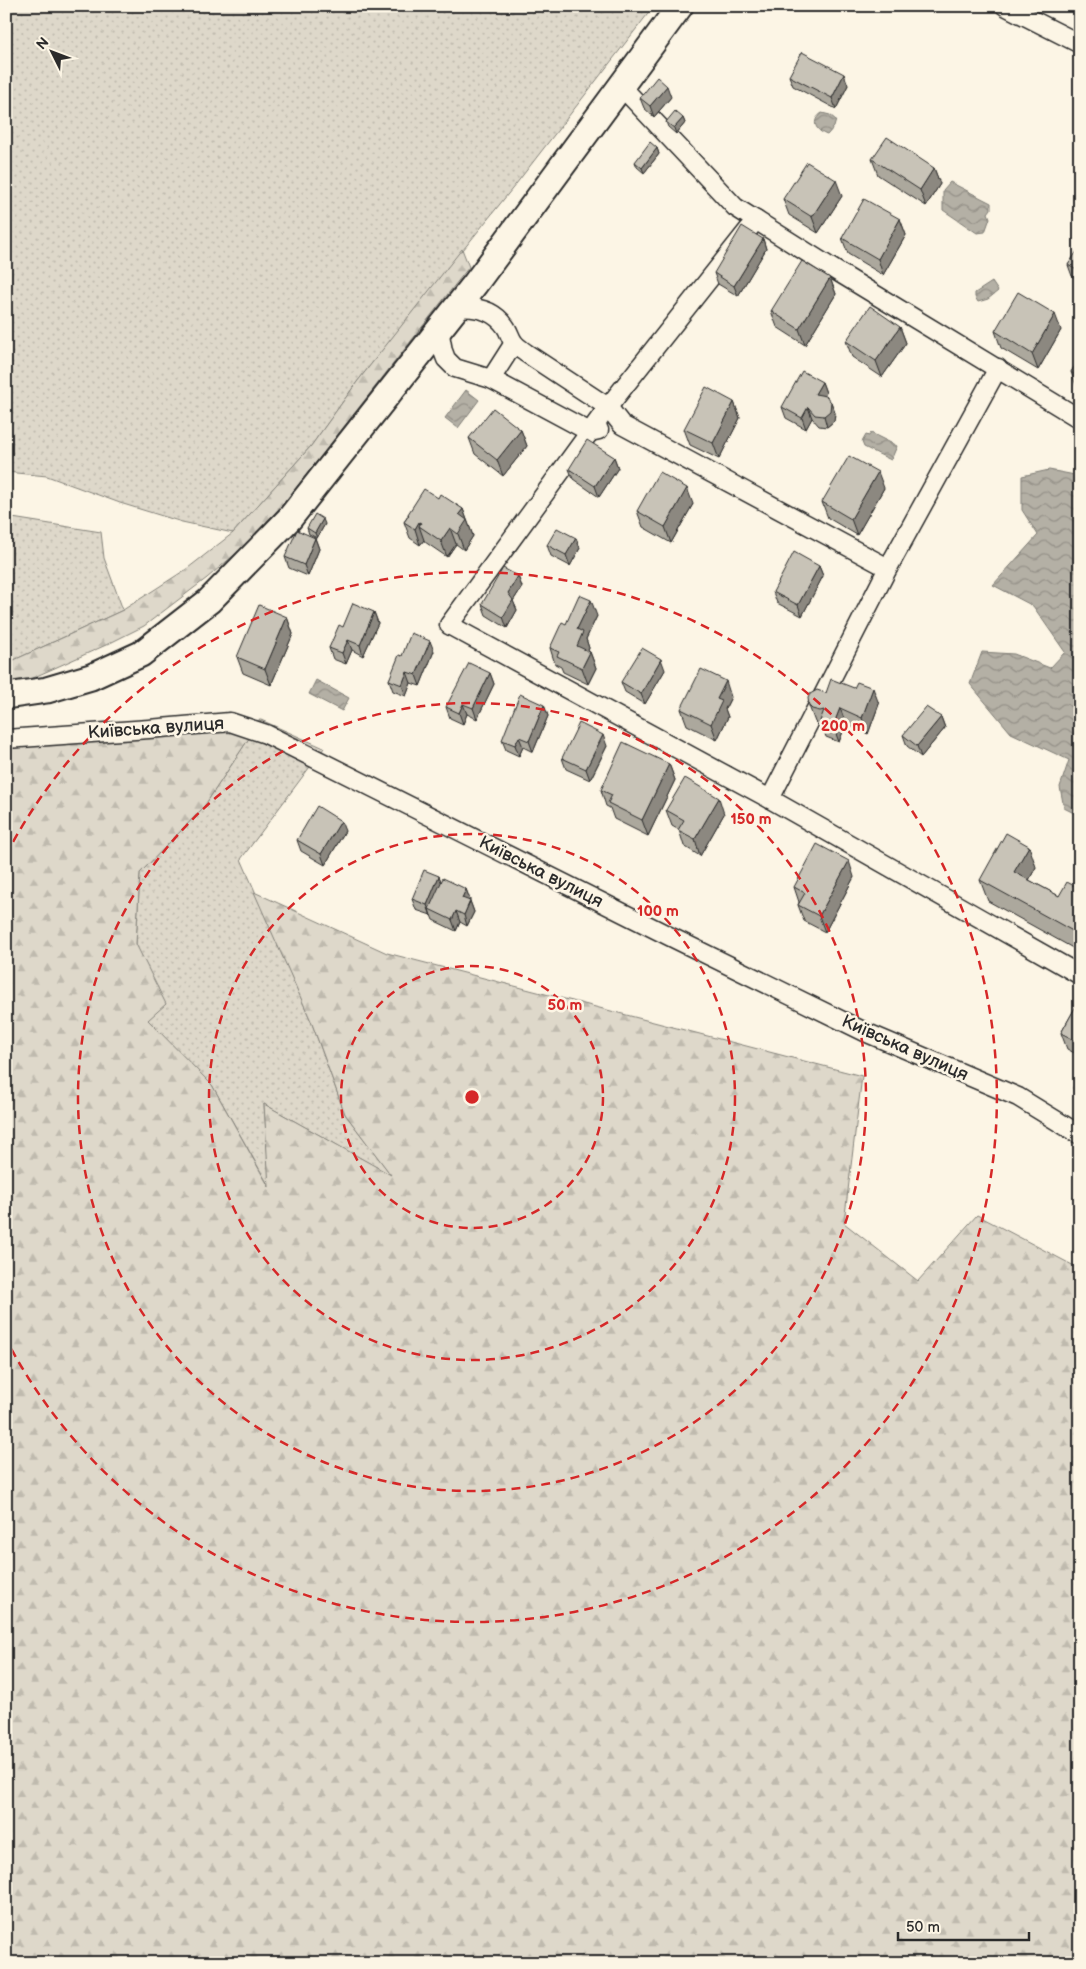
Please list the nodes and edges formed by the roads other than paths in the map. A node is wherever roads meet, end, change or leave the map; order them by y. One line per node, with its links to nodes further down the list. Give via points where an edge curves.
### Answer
1 (680, 6): 4 (main road)
2 (1005, 6): 3 (street)
3 (1080, 44)
4 (621, 86): 5 (street, via 735,207); 6 (main road)
5 (756, 220): 9 (street); 11 (street)
6 (456, 308): 7 (main road); 8 (street, via 488,311 499,318)
7 (439, 329): 10 (street, via 446,359 455,368); 16 (main road, via 290,518 209,601 141,654 91,677 47,690)
8 (514, 343): 10 (street); 11 (street)
9 (998, 368): 12 (street); 15 (street)
10 (491, 379): 14 (street)
11 (608, 407): 13 (street); 14 (street)
12 (1080, 419)
13 (622, 425): 14 (street); 15 (street)
14 (590, 432): 18 (street, via 449,625)
15 (888, 568): 18 (street)
16 (6, 696)
17 (6, 739): 20 (street, Київська вулиця, via 230,722 266,734 847,1023 1018,1097)
18 (770, 799): 19 (street)
19 (1080, 975)
20 (1080, 1135)

